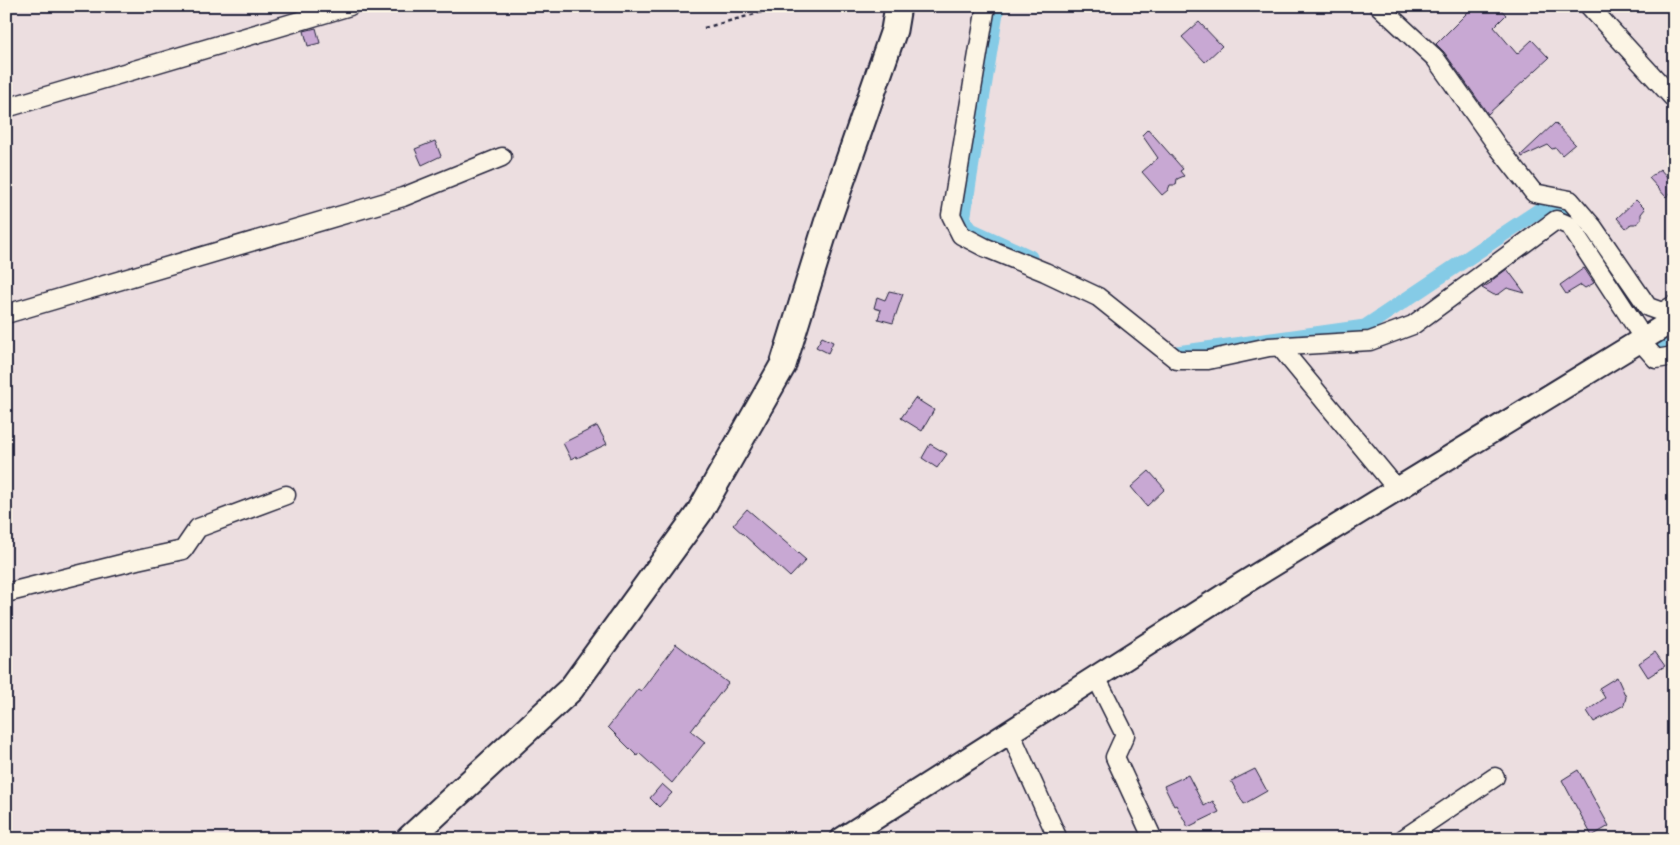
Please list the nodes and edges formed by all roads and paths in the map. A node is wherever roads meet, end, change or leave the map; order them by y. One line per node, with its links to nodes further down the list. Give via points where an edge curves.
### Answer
1 (350, 6): 9 (street)
2 (784, 6): 7 (path)
3 (898, 6): 23 (main road, via 894,30 828,220 783,365 699,512 571,689)
4 (986, 6): 15 (street, via 951,215 960,234 1098,297 1176,360 1208,360)
5 (1379, 6): 11 (street, via 1435,58 1534,193 1570,200 1648,307 1662,312)
6 (1588, 6): 8 (street)
7 (704, 28)
8 (1674, 99)
9 (6, 108)
10 (502, 157): 12 (street, via 403,197)
11 (1674, 305)
12 (6, 314)
13 (1674, 320): 14 (street)
14 (1642, 340): 15 (street, via 1570,226 1556,220 1413,325 1370,341); 16 (street, via 1656,359); 17 (street)
15 (1280, 346): 17 (street)
16 (1674, 356)
17 (1398, 490): 20 (street)
18 (286, 495): 19 (street, via 198,528 184,550)
19 (6, 593)
20 (1096, 677): 21 (street); 26 (street, via 1126,735 1115,757)
21 (1010, 732): 24 (street); 25 (street)
22 (1495, 777): 27 (street)
23 (409, 839)
24 (842, 839)
25 (1058, 839)
26 (1153, 839)
27 (1403, 839)

